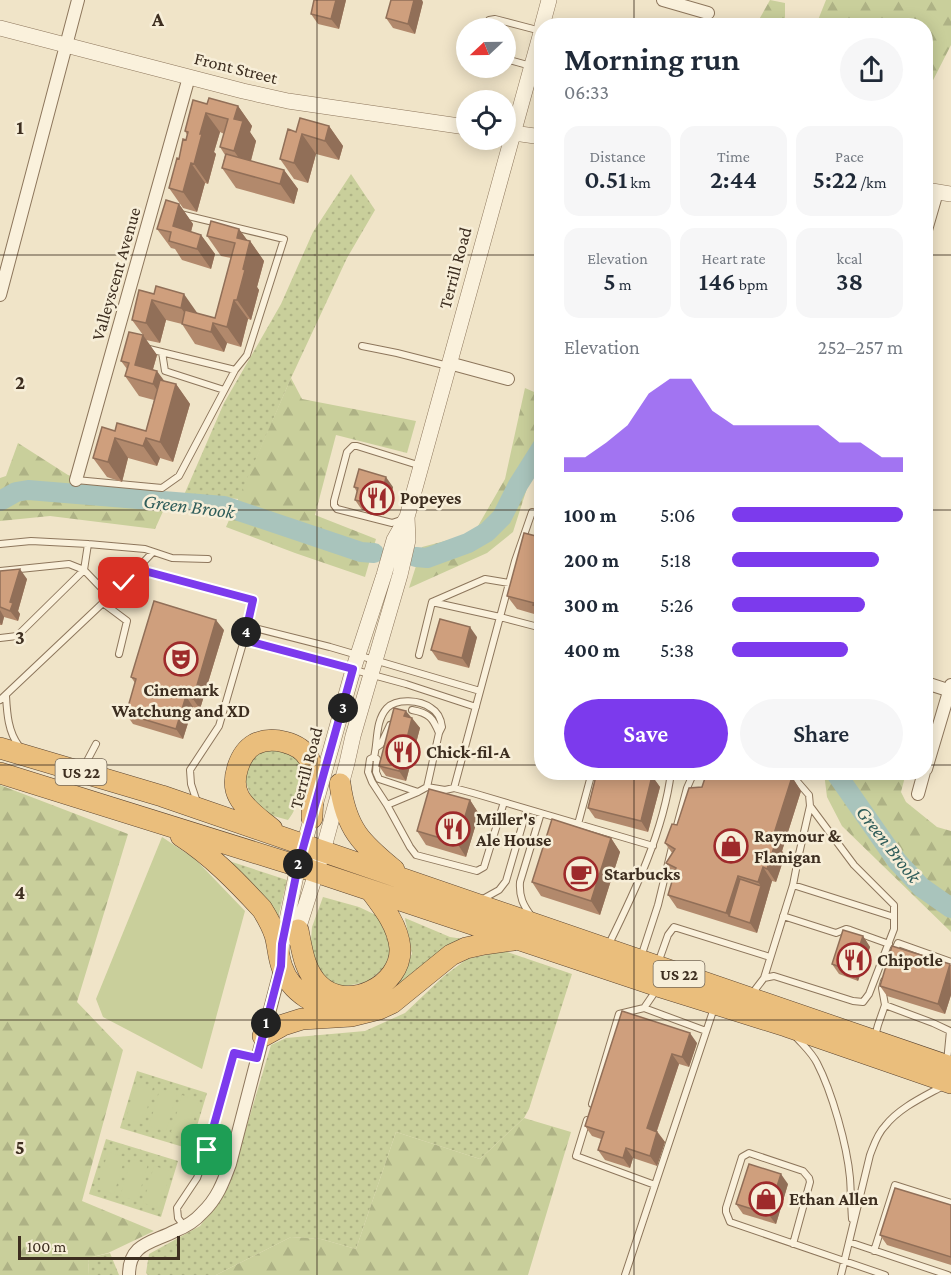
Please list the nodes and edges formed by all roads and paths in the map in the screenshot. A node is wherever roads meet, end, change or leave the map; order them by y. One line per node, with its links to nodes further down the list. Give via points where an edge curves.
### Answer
1 (78, 0): 9 (street)
2 (549, 0): 5 (street, Terrill Road)
3 (663, 0): 4 (street)
4 (708, 13)
5 (545, 18)
6 (516, 23): 7 (lane)
7 (534, 27)
8 (0, 28): 9 (street, Front Street)
9 (66, 45): 13 (street, Front Street); 22 (street)
10 (534, 56): 12 (street, Terrill Road)
11 (516, 62): 12 (lane)
12 (531, 66): 14 (street, Terrill Road)
13 (189, 77): 15 (street, Front Street, via 288,101); 31 (street, Valleyscent Avenue, via 121,342)
14 (516, 112)
15 (456, 126)
16 (516, 134): 17 (street)
17 (534, 136)
18 (505, 150): 26 (street, Terrill Road)
19 (938, 192): 20 (street)
20 (933, 208)
21 (175, 213): 27 (lane, via 284,239 247,355)
22 (0, 295)
23 (139, 346): 25 (lane)
24 (362, 346): 26 (lane)
25 (162, 352): 27 (lane); 29 (lane, via 165,371)
26 (449, 365): 28 (street); 30 (street, Terrill Road)
27 (235, 370): 29 (lane)
28 (508, 379)
29 (224, 390): 31 (lane, via 179,476 162,488)
30 (421, 466): 33 (street, Terrill Road); 33 (lane, via 357,446 347,452 334,501 337,509 392,523)
31 (76, 480)
32 (534, 512): 42 (lane)
33 (407, 517): 34 (street, Terrill Road)
34 (401, 540): 53 (street, Terrill Road, via 384,575); 54 (street, Terrill Road, via 400,575)
35 (0, 544): 36 (lane)
36 (88, 544): 37 (lane); 40 (lane)
37 (153, 552): 38 (lane, via 172,558); 39 (lane)
38 (208, 559)
39 (137, 569): 43 (lane); 47 (lane, via 253,600)
40 (84, 570): 41 (lane, via 69,564); 43 (lane); 49 (lane, via 17,636)
41 (0, 571)
42 (509, 584): 45 (lane, via 485,579); 46 (lane)
43 (110, 596): 44 (lane)
44 (103, 603): 51 (lane, via 127,621); 58 (lane)
45 (432, 603): 46 (lane); 52 (lane)
46 (500, 617): 48 (lane); 57 (lane)
47 (247, 626): 50 (lane); 53 (lane)
48 (534, 626)
49 (0, 638)
50 (244, 640): 53 (lane); 85 (lane, via 219,726 190,770)
51 (119, 654)
52 (419, 655)
53 (356, 662): 54 (lane); 54 (lane); 87 (street, Terrill Road)
54 (373, 668): 57 (lane); 59 (lane, via 406,684); 76 (street, Terrill Road)
55 (933, 685): 56 (street)
56 (950, 689): 64 (street)
57 (480, 691): 59 (lane)
58 (3, 698): 67 (lane, via 16,742)
59 (476, 707): 78 (lane)
60 (412, 710): 62 (lane, via 431,718)
61 (391, 724): 65 (lane)
62 (439, 733): 65 (lane, via 440,717 431,707 402,702 384,712); 77 (lane)
63 (96, 744): 69 (lane, via 87,761)
64 (933, 745)
65 (377, 747): 68 (lane)
66 (0, 748): 67 (highway, US 22)
67 (27, 756): 69 (highway, US 22)
68 (374, 757): 79 (lane, via 379,779); 82 (lane, via 368,772)
69 (72, 770): 85 (highway, US 22)
70 (0, 772): 89 (highway, US 22)
71 (590, 780): 88 (lane)
72 (670, 780): 91 (lane)
73 (690, 780): 110 (lane, via 658,905)
74 (796, 780): 83 (lane, via 809,795)
75 (922, 780): 80 (street)
76 (340, 784): 92 (street, Terrill Road); 94 (highway, via 344,807 359,838)
77 (427, 787): 78 (lane); 79 (lane)
78 (454, 788): 81 (lane)
79 (418, 792): 82 (lane)
80 (918, 794)
81 (504, 802): 82 (lane, via 484,867 477,871 416,855); 84 (lane)
82 (387, 805)
83 (810, 807): 95 (lane); 99 (lane, via 854,865 894,905)
84 (527, 809): 86 (lane); 97 (lane, via 506,881 499,890)
85 (200, 810): 90 (highway, US 22)
86 (541, 813): 88 (lane); 100 (lane, via 520,882 524,905)
87 (312, 818): 90 (highway, via 313,774 307,757 280,741 255,744 238,766 237,794 244,805); 92 (street, Terrill Road)
88 (578, 824): 91 (lane)
89 (164, 825): 93 (highway, US 22); 108 (highway, via 212,858 262,909 274,934)
90 (282, 837): 92 (highway, US 22)
91 (653, 846): 104 (lane)
92 (313, 848): 93 (street, Terrill Road); 94 (highway, US 22)
93 (307, 869): 96 (highway, US 22); 101 (street, Terrill Road); 108 (street, Terrill Road, via 282,944)
94 (406, 880): 97 (highway, US 22)
95 (793, 885): 98 (lane); 99 (lane)
96 (371, 891): 101 (highway, via 392,922 400,950 393,972 376,989 355,996 325,990 307,967); 102 (highway, US 22)
97 (474, 904): 100 (highway, US 22)
98 (783, 916): 103 (lane, via 837,933 850,930); 105 (lane)
99 (894, 917): 103 (lane)
100 (540, 927): 104 (highway, US 22)
101 (298, 930): 108 (street, Terrill Road)
102 (519, 939): 110 (highway, US 22); 116 (highway, via 459,951 392,1002)
103 (889, 944): 111 (lane, via 863,1002 774,976)
104 (606, 950): 110 (highway, US 22)
105 (771, 957): 110 (lane, via 675,927); 111 (lane)
106 (891, 960): 107 (lane, via 898,943)
107 (951, 962)
108 (281, 966): 116 (highway, via 308,999); 120 (street, Terrill Road)
109 (888, 969): 114 (lane, via 882,988)
110 (652, 971): 112 (highway, US 22); 113 (highway, US 22); 115 (lane)
111 (764, 978): 112 (lane)
112 (749, 998): 121 (highway, US 22)
113 (716, 1004): 117 (highway, US 22); 119 (lane)
114 (885, 1005): 118 (lane); 121 (lane)
115 (644, 1008): 119 (lane); 124 (lane, via 619,1014)
116 (351, 1016): 120 (highway, via 302,1019)
117 (786, 1026): 123 (highway, US 22); 129 (lane, via 811,1053 827,1086 846,1158)
118 (951, 1030): 123 (lane)
119 (706, 1031): 126 (lane)
120 (262, 1036): 122 (street, Terrill Road)
121 (874, 1040): 123 (highway, US 22)
122 (257, 1058): 128 (street, Terrill Road, via 222,1186 203,1212); 128 (lane, via 234,1053 197,1178 177,1208)
123 (949, 1075): 129 (lane, via 884,1126 870,1155)
124 (591, 1107)
125 (588, 1117): 126 (lane, via 576,1156)
126 (655, 1185): 135 (lane)
127 (951, 1203): 132 (lane, via 895,1185)
128 (184, 1226): 134 (street, Terrill Road, via 136,1250 130,1259)
129 (852, 1226): 130 (lane)
130 (849, 1242): 132 (lane); 133 (lane)
131 (793, 1244): 131 (lane, via 730,1222 726,1208 746,1154 803,1171 809,1178); 133 (lane)
132 (874, 1251): 138 (lane)
133 (845, 1262): 136 (lane); 137 (lane)
134 (129, 1275)
135 (626, 1275)
136 (841, 1275)
137 (885, 1275)
138 (948, 1275)

